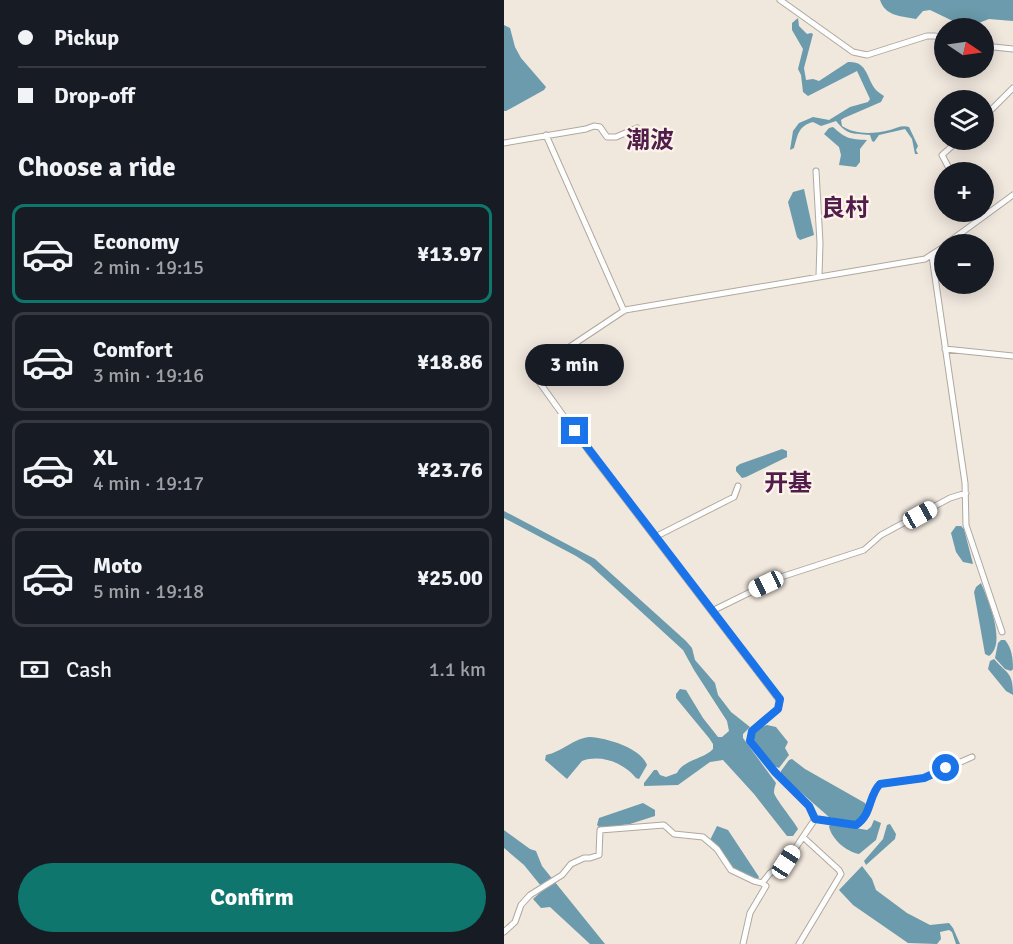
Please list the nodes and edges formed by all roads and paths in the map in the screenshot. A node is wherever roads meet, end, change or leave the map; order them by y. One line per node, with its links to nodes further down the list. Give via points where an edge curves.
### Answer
1 (780, 0): 2 (street, via 860,54)
2 (934, 36)
3 (994, 47): 4 (street)
4 (1013, 49)
5 (1013, 88): 6 (street)
6 (994, 107)
7 (637, 128): 8 (street, via 613,138 607,137 597,125)
8 (546, 135): 9 (street); 19 (street)
9 (504, 143)
10 (948, 150): 11 (street, via 942,155)
11 (946, 162)
12 (816, 171): 18 (street)
13 (1013, 195): 14 (street)
14 (994, 208)
15 (976, 222): 16 (street)
16 (960, 234)
17 (932, 256): 18 (street); 20 (street)
18 (819, 276): 19 (street)
19 (624, 311): 24 (street, via 532,372)
20 (945, 349): 21 (street); 23 (street)
21 (1013, 356)
22 (738, 486): 24 (street, via 734,497)
23 (966, 493): 25 (street, via 881,536 864,550 781,577); 26 (street, via 966,525)
24 (655, 537): 25 (street)
25 (712, 611): 28 (street, via 780,700 778,709 752,731 750,741 809,806)
26 (1002, 632)
27 (972, 757): 28 (street, via 924,778 880,784 866,816 856,825)
28 (815, 819): 29 (street)
29 (803, 837): 30 (street, via 786,862); 33 (street, via 840,874)
30 (762, 883): 31 (street, via 731,870 704,837 674,834 664,825 600,830 599,855 571,864 562,875 537,889 523,902 515,922); 32 (street, via 766,886 750,913)
31 (504, 932)
32 (743, 944)
33 (800, 944)

